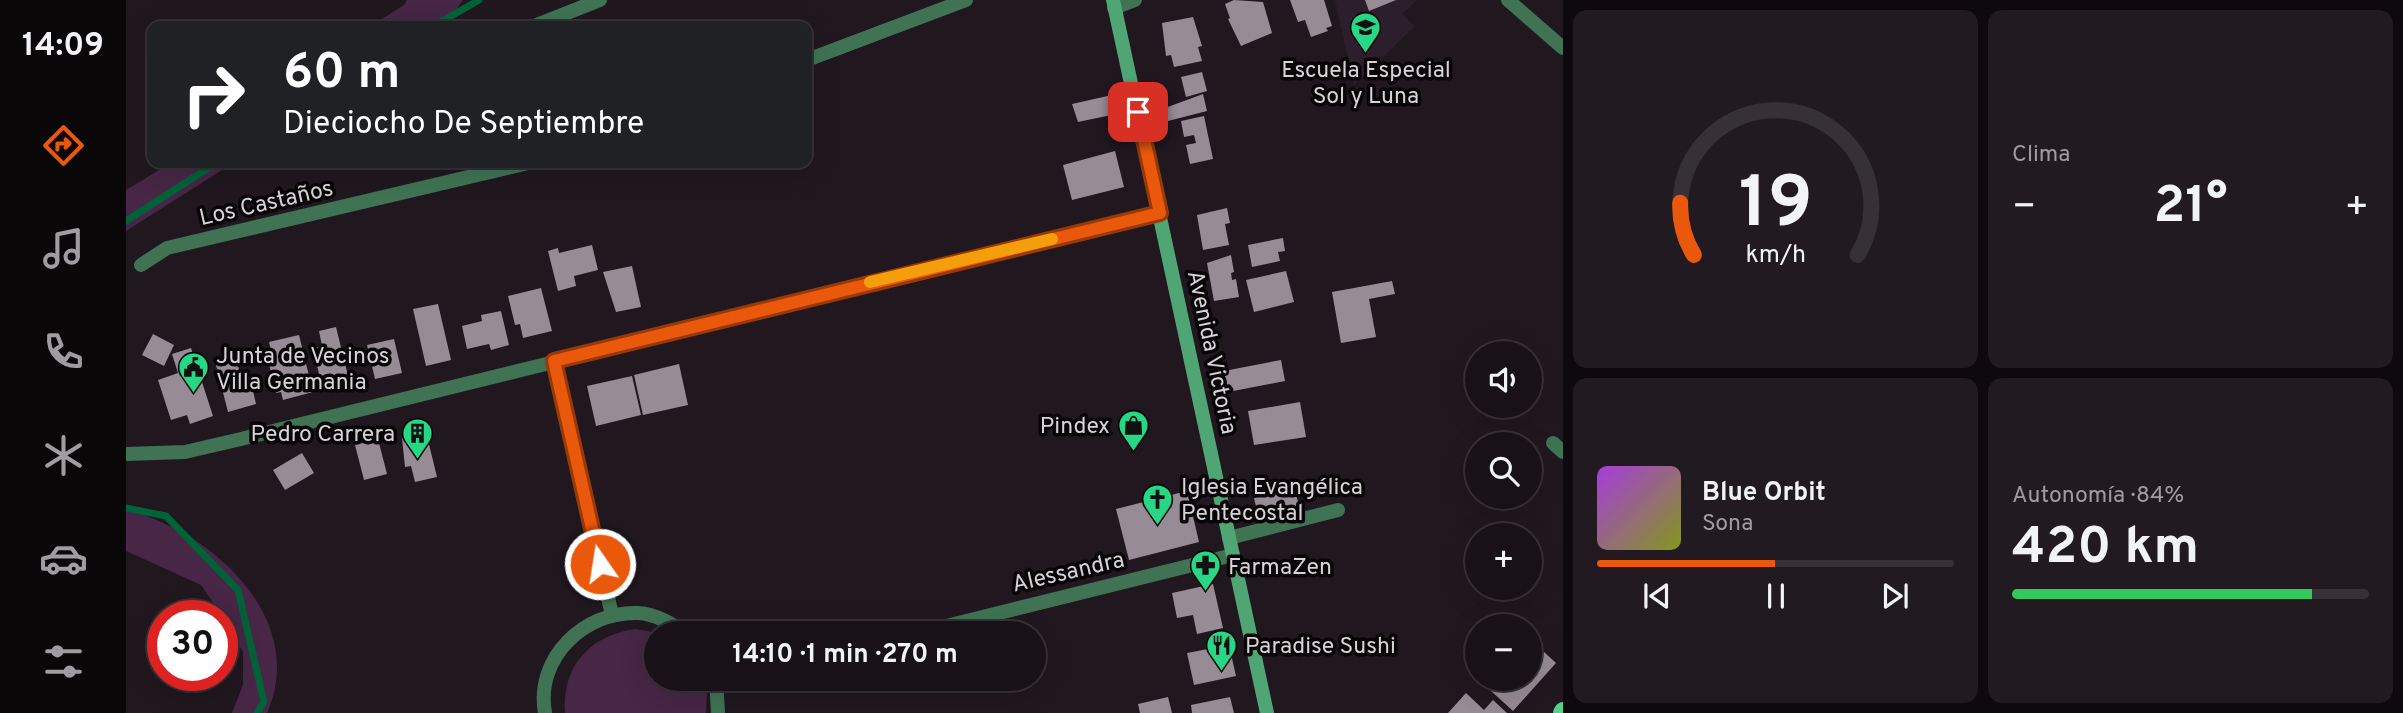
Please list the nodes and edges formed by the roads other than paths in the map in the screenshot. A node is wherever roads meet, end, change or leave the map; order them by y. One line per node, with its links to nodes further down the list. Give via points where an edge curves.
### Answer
1 (600, 0): 6 (street)
2 (966, 0): 8 (street)
3 (1135, 0): 5 (street)
4 (1508, 0): 7 (street)
5 (1114, 4): 10 (street, Avenida Victoria)
6 (547, 21)
7 (1563, 48)
8 (812, 58)
9 (507, 168): 11 (street, Los Castaños, via 167,248)
10 (1160, 213): 12 (street); 15 (street, Avenida Victoria)
11 (141, 265)
12 (554, 361): 13 (street, via 185,452); 17 (street)
13 (126, 454)
14 (1338, 510): 15 (street)
15 (1229, 538): 16 (street, Avenida Victoria)
16 (1233, 555): 19 (street, Alessandra); 23 (street, Avenida Victoria)
17 (612, 615): 18 (street, via 639,613); 21 (street, via 584,627 561,648 545,685)
18 (668, 621)
19 (966, 621)
20 (719, 691): 22 (street)
21 (545, 713)
22 (718, 713)
23 (1266, 713)

